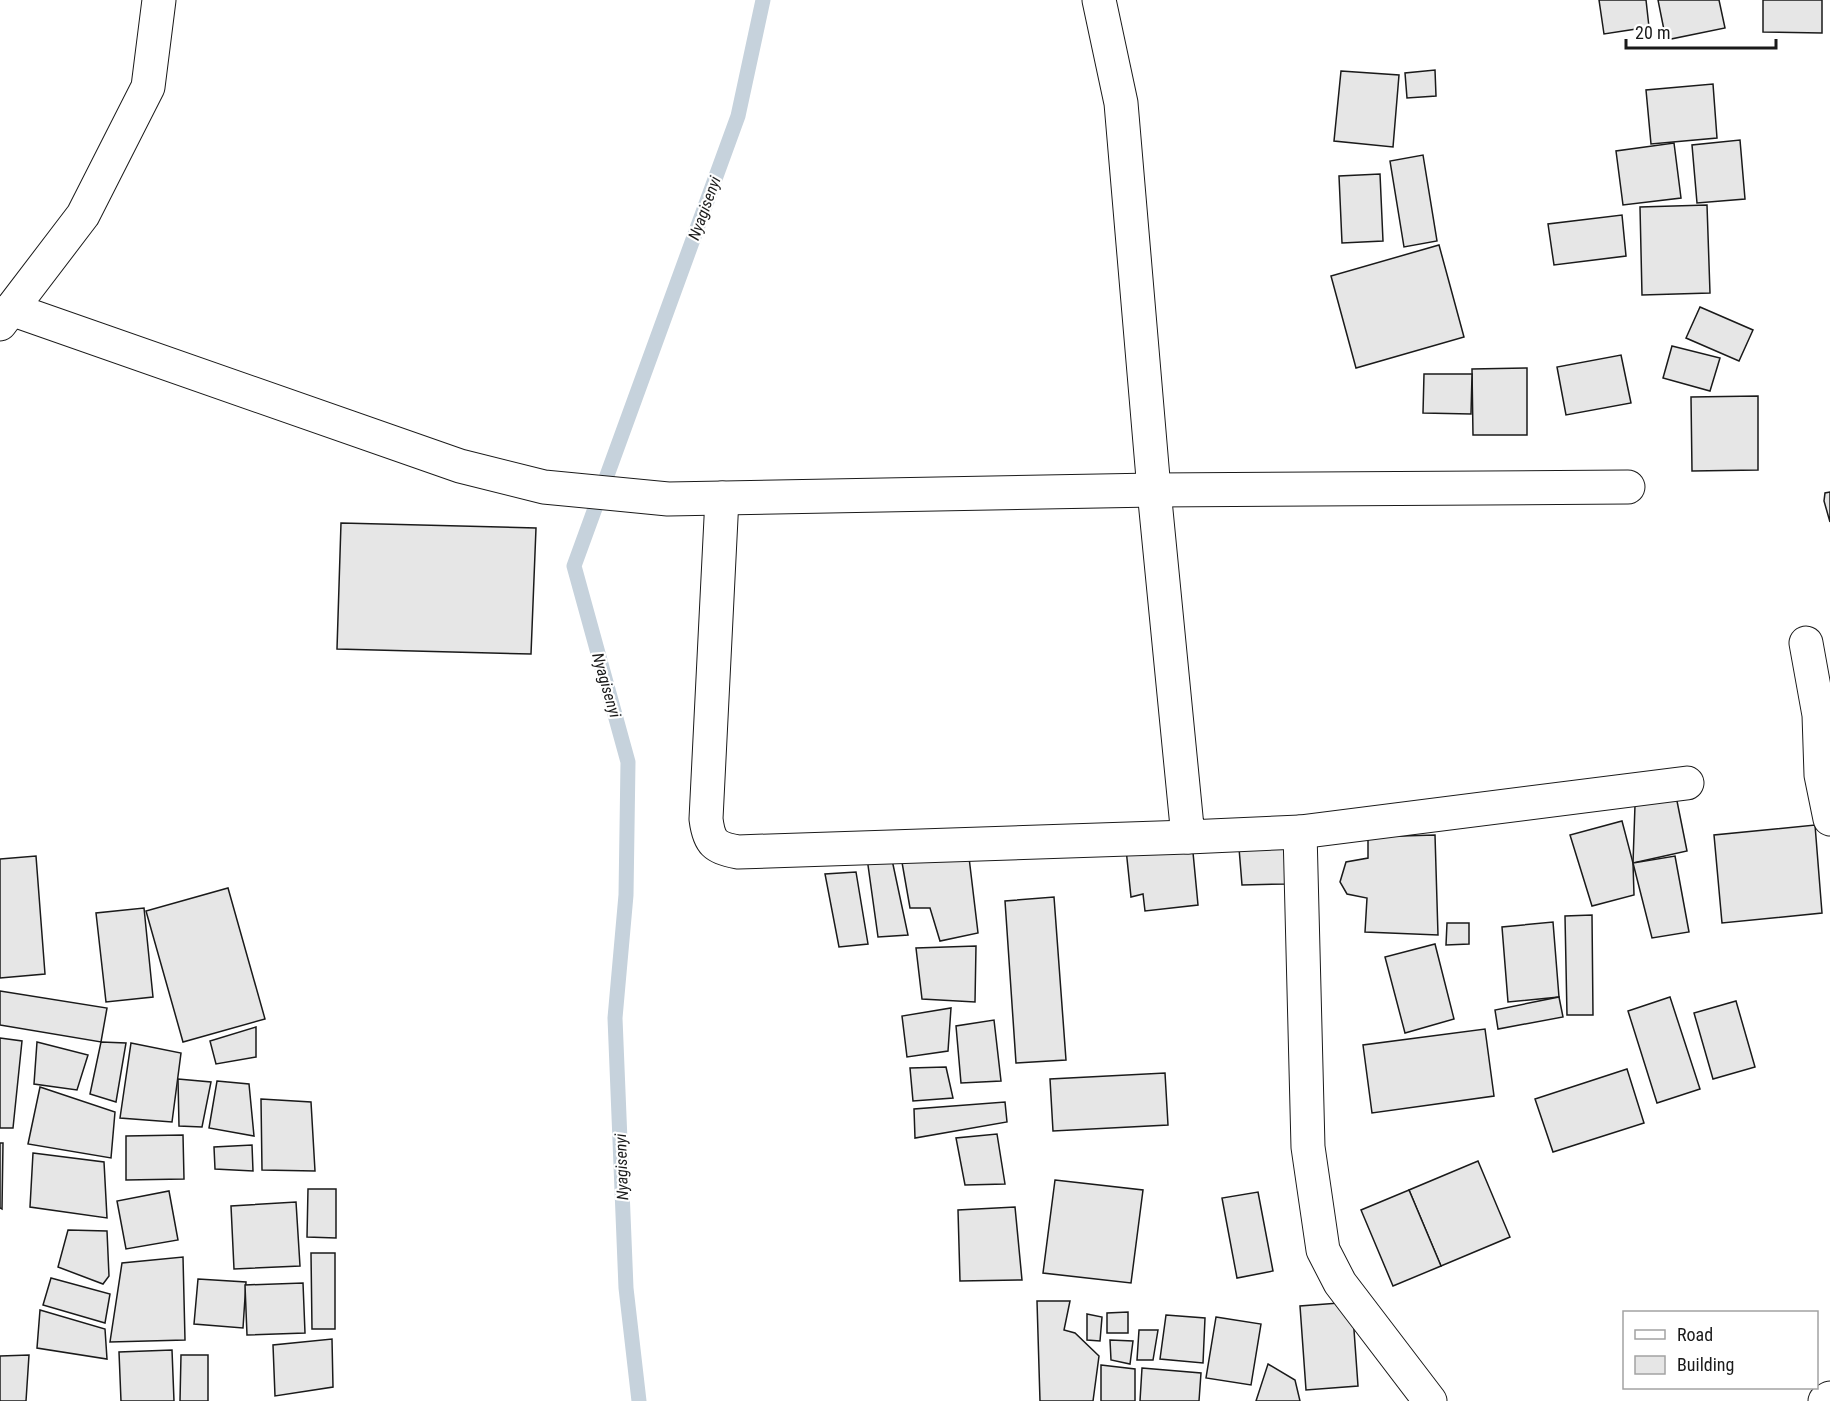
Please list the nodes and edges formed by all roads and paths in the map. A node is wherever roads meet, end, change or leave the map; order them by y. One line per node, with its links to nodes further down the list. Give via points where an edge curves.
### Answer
1 (159, 0): 3 (street, via 148,87 83,215)
2 (1099, 0): 5 (street, via 1121,103)
3 (6, 317): 6 (street, via 459,466 544,487 668,499)
4 (1628, 487): 5 (street)
5 (1154, 490): 6 (street); 11 (street)
6 (722, 498): 11 (street, via 706,819 708,834 721,849 738,852)
7 (1806, 643): 9 (street, via 1819,715 1821,775)
8 (1687, 783): 10 (street)
9 (1830, 819)
10 (1300, 832): 11 (street); 13 (street, via 1308,1148 1323,1250 1340,1283)
11 (1188, 837)
12 (1830, 1398): 14 (street)
13 (1430, 1401)
14 (1825, 1401)

